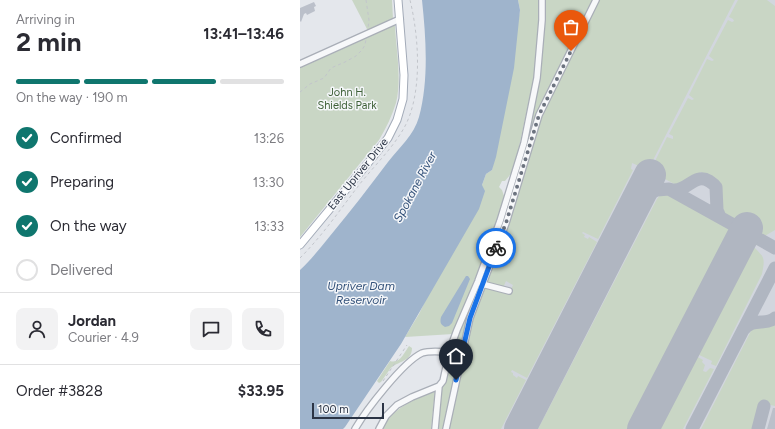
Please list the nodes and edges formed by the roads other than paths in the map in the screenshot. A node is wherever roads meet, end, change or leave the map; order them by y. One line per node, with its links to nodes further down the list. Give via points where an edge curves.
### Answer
1 (398, 0): 4 (main road, East Upriver Drive)
2 (542, 0): 9 (street, via 537,78 524,143 500,222)
3 (596, 0): 7 (street, via 539,115 506,223)
4 (400, 19): 5 (street); 6 (main road, East Upriver Drive, via 404,75 403,99 397,120 388,138)
5 (300, 64)
6 (300, 245)
7 (482, 284): 8 (street); 14 (street, via 465,334)
8 (509, 291)
9 (450, 352): 10 (street, via 443,381); 11 (street, via 431,351 414,359 373,402)
10 (439, 386): 12 (street, via 397,405 386,416); 13 (street)
11 (355, 429)
12 (379, 429)
13 (435, 429)
14 (446, 429)

